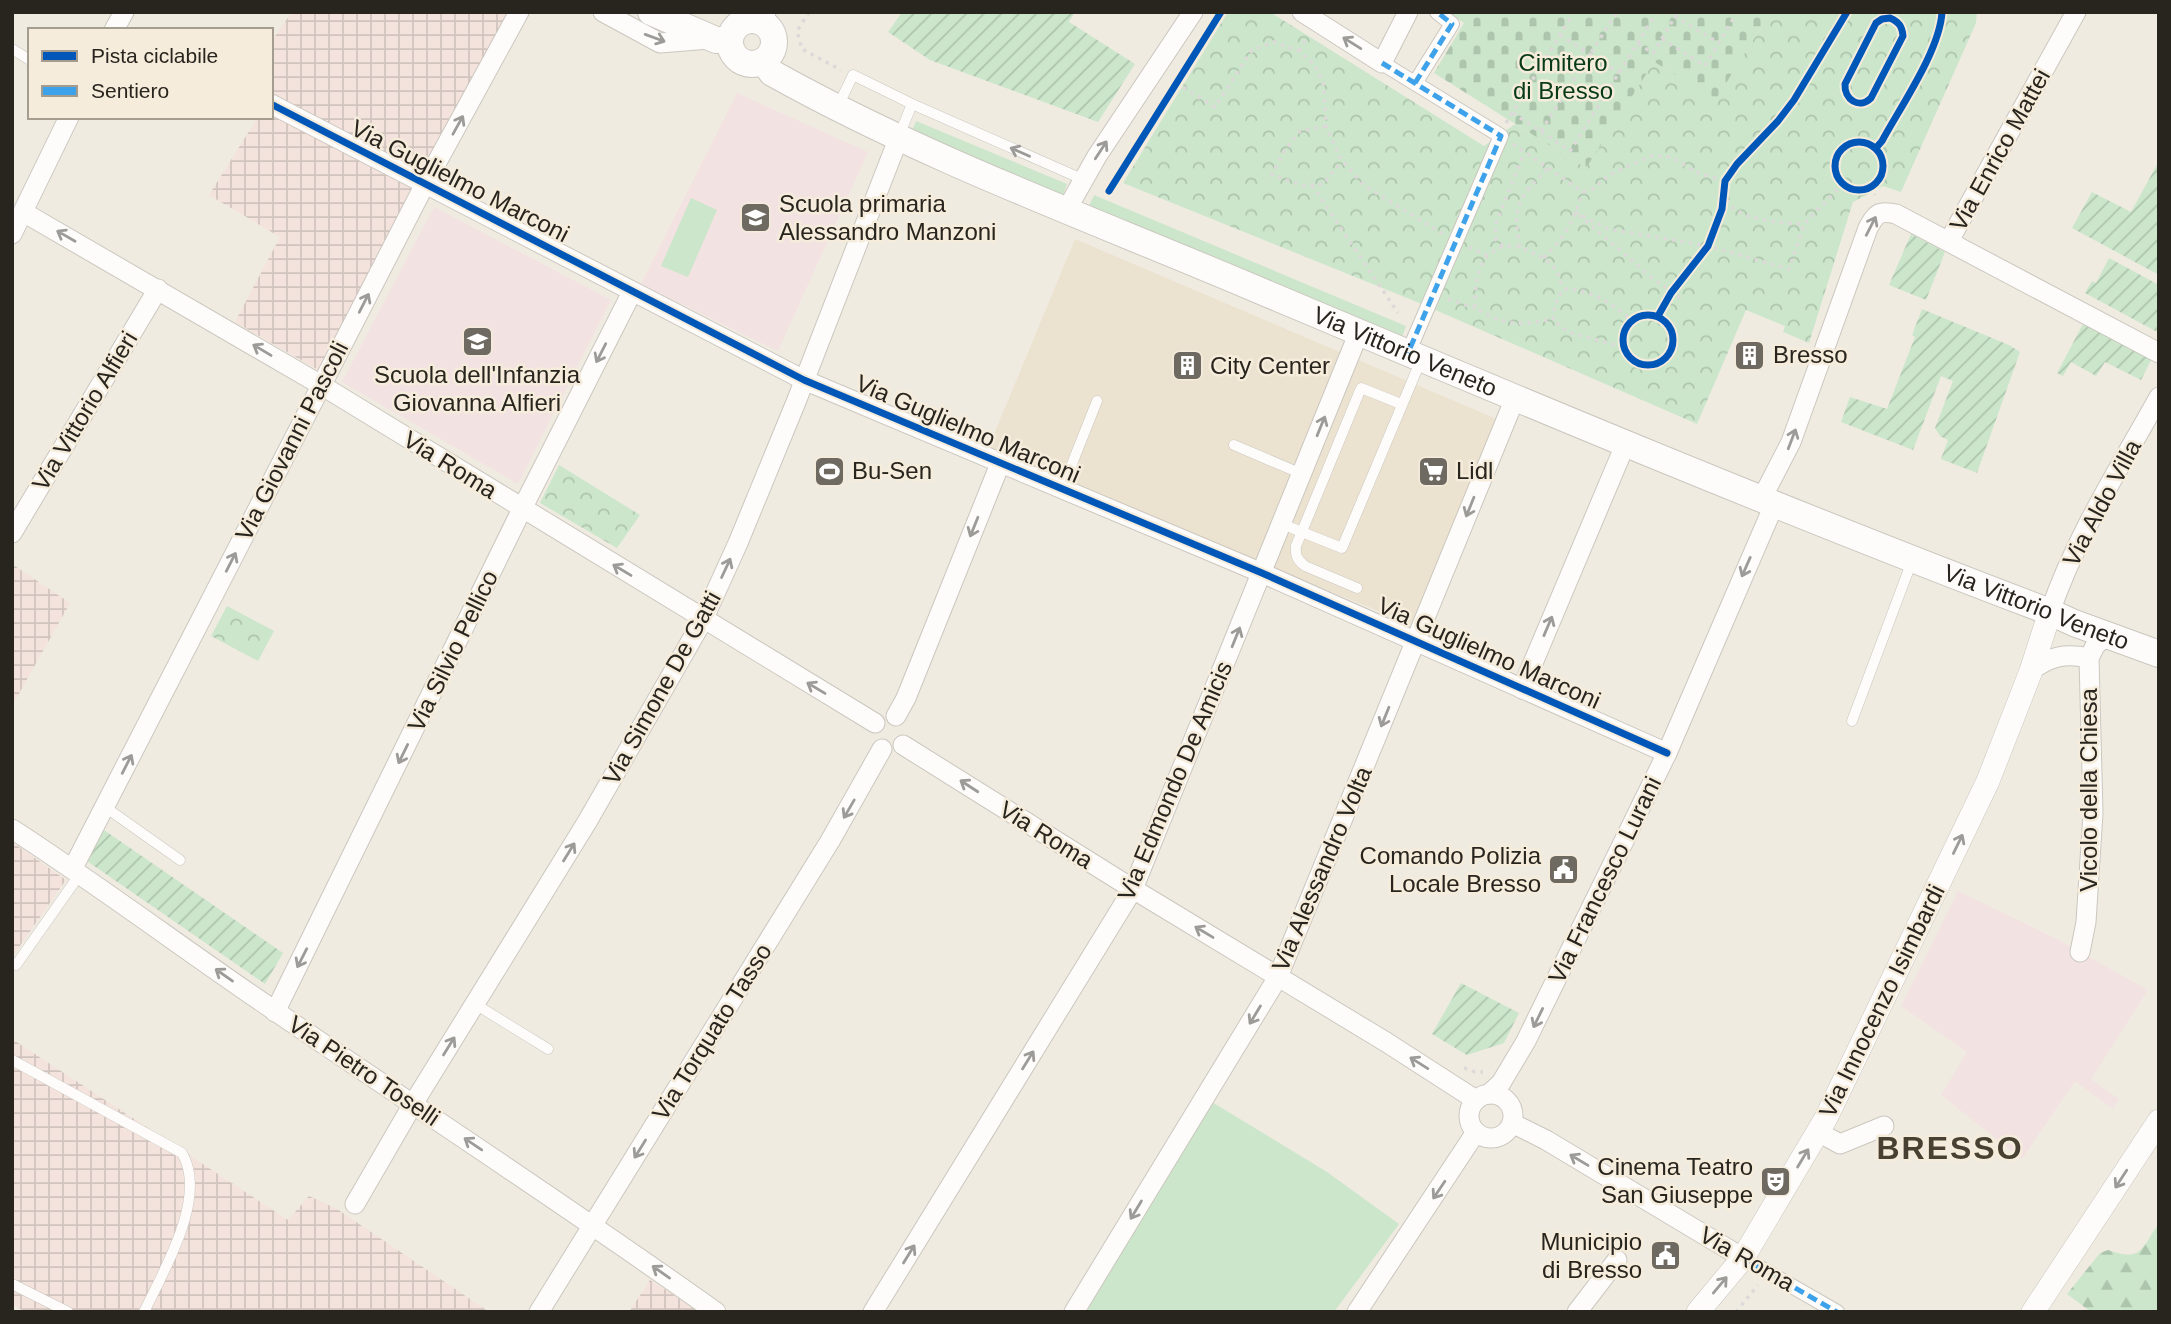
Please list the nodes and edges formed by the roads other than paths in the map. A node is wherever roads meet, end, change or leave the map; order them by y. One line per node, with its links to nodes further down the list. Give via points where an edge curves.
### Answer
1 (603, 12): 10 (street, one-way to 10, via 660,43)
2 (651, 12): 10 (main road)
3 (1193, 12): 21 (street, one-way to 3)
4 (1303, 12): 14 (street, one-way to 4)
5 (1408, 12): 14 (street)
6 (1437, 12): 15 (street, via 1452,24)
7 (2076, 12): 26 (street, Via Enrico Mattei)
8 (520, 14): 22 (street, Via Giovanni Pascoli, one-way to 8)
9 (764, 17): 10 (main road, via 741,23); 13 (main road, via 774,37 772,50)
10 (721, 39): 13 (main road, via 743,62)
11 (12, 49): 12 (lane)
12 (28, 59)
13 (763, 61): 18 (main road, Via Vittorio Veneto, via 772,73)
14 (1382, 63): 15 (street)
15 (1415, 83): 31 (street, via 1501,136 1433,293)
16 (912, 104): 18 (lane, via 853,75); 20 (lane); 21 (lane, one-way to 16)
17 (273, 105): 22 (street, Via Guglielmo Marconi)
18 (837, 107): 20 (main road, Via Vittorio Veneto)
19 (68, 119): 24 (street)
20 (899, 137): 23 (main road, Via Vittorio Veneto); 32 (street, Via Simone De Gatti)
21 (1082, 179): 23 (street)
22 (425, 184): 28 (street, Via Guglielmo Marconi); 33 (street, Via Giovanni Pascoli, one-way to 22)
23 (1067, 209): 29 (main road, Via Vittorio Veneto)
24 (18, 210): 25 (street); 27 (street, Via Roma, one-way to 24)
25 (12, 234)
26 (1949, 241): 30 (street); 43 (street, Via Enrico Mattei, one-way to 26, via 1875,215 1885,211 1896,214)
27 (158, 289): 33 (street, Via Roma, one-way to 27); 47 (street, Via Vittorio Alfieri)
28 (632, 292): 32 (street, Via Guglielmo Marconi); 44 (street, Via Silvio Pellico, one-way to 44)
29 (1359, 332): 31 (main road, Via Vittorio Veneto); 41 (street, Via Edmondo De Amicis, one-way to 29)
30 (2159, 353)
31 (1415, 356): 35 (main road, Via Vittorio Veneto); 37 (lane)
32 (804, 380): 40 (street, Via Guglielmo Marconi); 52 (street, Via Simone De Gatti, one-way to 32)
33 (321, 385): 44 (street, Via Roma); 65 (street, Via Giovanni Pascoli, one-way to 33)
34 (2159, 397): 51 (street, Via Aldo Villa, via 2087,526)
35 (1514, 398): 38 (main road, Via Vittorio Veneto); 54 (street, Via Alessandro Volta, one-way to 54)
36 (1097, 401): 42 (lane)
37 (1401, 404): 46 (lane, via 1361,388); 46 (lane, via 1342,548)
38 (1625, 444): 43 (main road, Via Vittorio Veneto); 58 (street, one-way to 38)
39 (1234, 445): 41 (lane)
40 (1000, 464): 42 (street, Via Guglielmo Marconi); 59 (street, one-way to 59)
41 (1302, 474): 45 (street, Via Edmondo De Amicis)
42 (1062, 489): 49 (street, Via Guglielmo Marconi)
43 (1767, 502): 48 (main road, Via Vittorio Veneto); 64 (street, Via Francesco Lurani, one-way to 64)
44 (522, 509): 52 (street, Via Roma, one-way to 44); 74 (street, Via Silvio Pellico, one-way to 74)
45 (1282, 524): 46 (lane); 49 (street, Via Edmondo De Amicis)
46 (1301, 531): 50 (lane, via 1295,555 1299,562)
47 (12, 533)
48 (1913, 559): 51 (main road, Via Vittorio Veneto); 60 (lane, Via Vittorio Veneto)
49 (1262, 573): 54 (street, Via Guglielmo Marconi); 69 (street, Via Edmondo De Amicis, one-way to 49)
50 (1357, 588)
51 (2050, 612): 53 (main road, Via Vittorio Veneto); 57 (street, Via Innocenzo Isimbardi)
52 (703, 620): 61 (street, Via Roma, one-way to 52); 73 (street, Via Simone De Gatti, one-way to 52)
53 (2107, 634): 55 (main road, Via Vittorio Veneto); 56 (street, Vicolo della Chiesa)
54 (1416, 642): 58 (street, Via Guglielmo Marconi); 72 (street, Via Alessandro Volta, one-way to 72)
55 (2159, 654)
56 (2089, 658): 57 (street, via 2052,657); 70 (street, Vicolo della Chiesa, via 2093,813)
57 (2031, 671): 83 (street, Via Innocenzo Isimbardi, one-way to 57, via 1988,781)
58 (1522, 689): 64 (street, Via Guglielmo Marconi)
59 (896, 716): 61 (street, via 887,715); 62 (street, via 908,732)
60 (1852, 721)
61 (875, 723): 63 (street, via 873,738)
62 (903, 745): 63 (street, via 897,750); 69 (street, Via Roma, one-way to 62)
63 (882, 749): 85 (street, Via Torquato Tasso, one-way to 85)
64 (1667, 754): 77 (street, Via Francesco Lurani, one-way to 77, via 1526,1041 1501,1083)
65 (105, 807): 67 (lane); 68 (street, Via Giovanni Pascoli)
66 (12, 829): 68 (street, Via Pietro Toselli)
67 (180, 860)
68 (76, 871): 71 (lane); 74 (street, Via Pietro Toselli, one-way to 68)
69 (1133, 890): 72 (street, Via Roma, one-way to 69); 93 (street, Via Edmondo De Amicis, one-way to 69)
70 (2080, 952)
71 (16, 965)
72 (1278, 977): 77 (street, Via Roma, one-way to 72); 94 (street, Via Alessandro Volta, one-way to 94)
73 (475, 1004): 75 (lane); 78 (street, Via Simone De Gatti, one-way to 73)
74 (275, 1012): 78 (street, Via Pietro Toselli)
75 (548, 1049)
76 (12, 1060): 90 (lane, via 182,1153 190,1165 183,1229)
77 (1483, 1097): 80 (street, via 1503,1098 1511,1109); 82 (street, via 1472,1105 1469,1119)
78 (413, 1104): 84 (street, Via Simone De Gatti); 85 (street, Via Pietro Toselli, one-way to 78)
79 (2159, 1121): 99 (street, one-way to 99)
80 (1512, 1123): 82 (street, via 1497,1137); 86 (street, Via Roma, one-way to 80)
81 (1884, 1126): 83 (street, via 1840,1144)
82 (1476, 1132): 95 (street, one-way to 95)
83 (1818, 1132): 86 (street, Via Innocenzo Isimbardi, one-way to 83)
84 (355, 1204)
85 (593, 1224): 91 (street, Via Torquato Tasso); 92 (street, Via Pietro Toselli, one-way to 85)
86 (1743, 1258): 97 (street, Via Innocenzo Isimbardi, one-way to 86); 98 (street, Via Roma)
87 (1617, 1260): 96 (street)
88 (12, 1284): 89 (lane)
89 (68, 1312)
90 (144, 1312)
91 (539, 1312)
92 (716, 1312)
93 (873, 1312)
94 (1074, 1312)
95 (1357, 1312)
96 (1577, 1312)
97 (1698, 1312)
98 (1837, 1312)
99 (2033, 1312)

